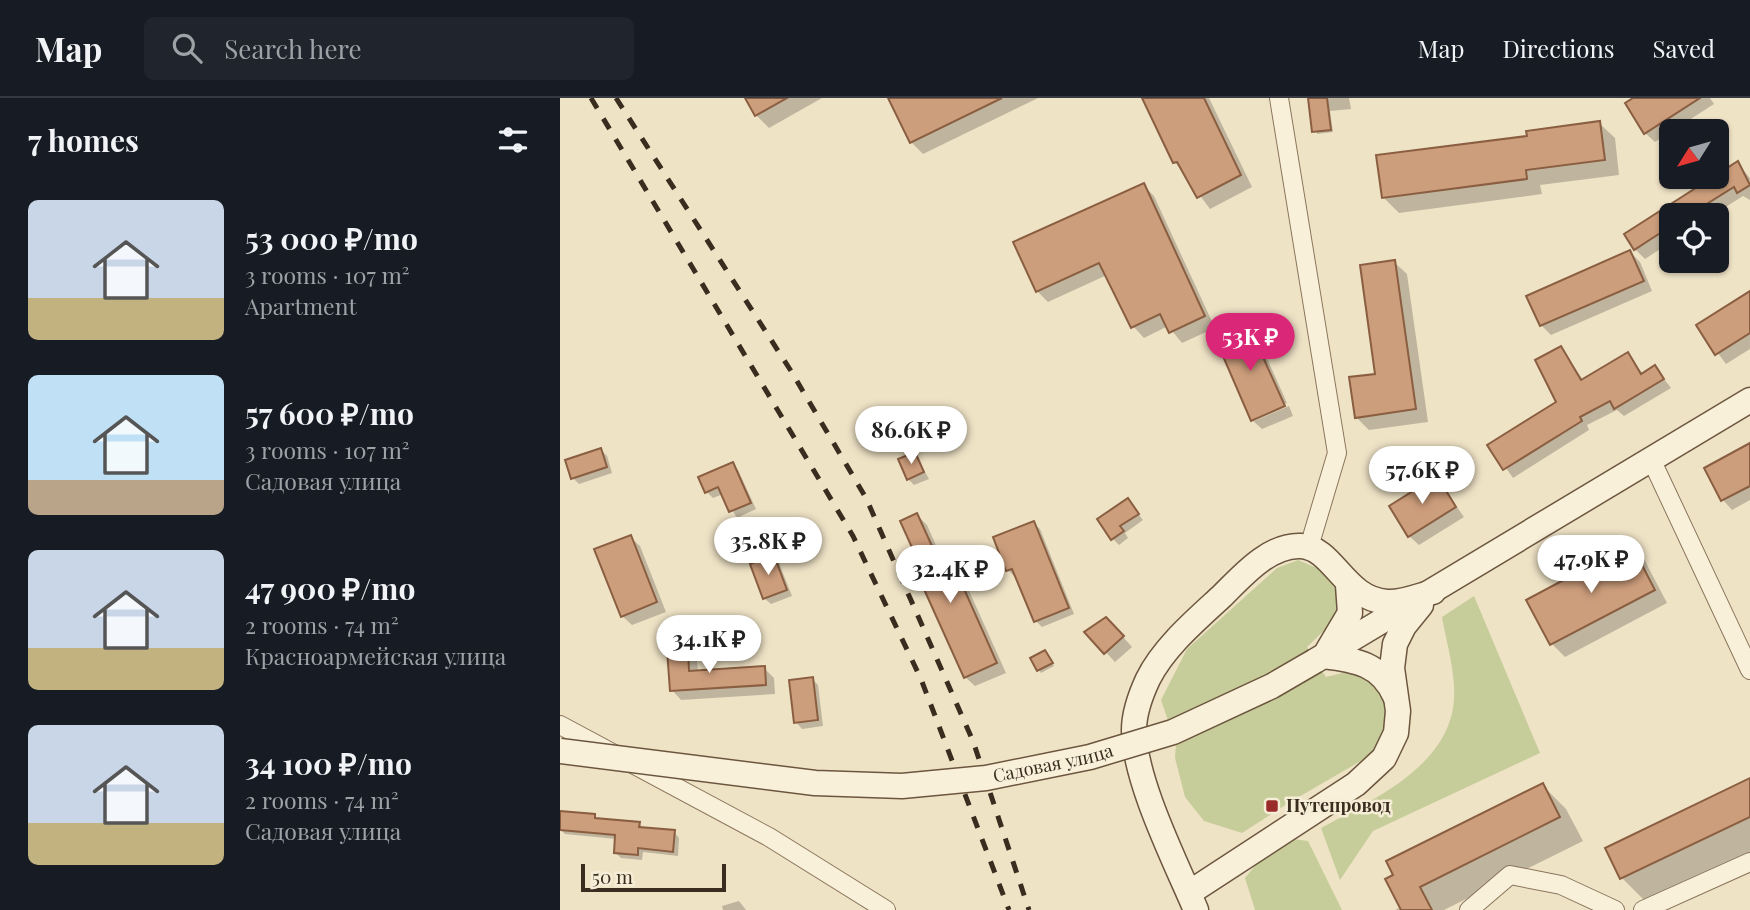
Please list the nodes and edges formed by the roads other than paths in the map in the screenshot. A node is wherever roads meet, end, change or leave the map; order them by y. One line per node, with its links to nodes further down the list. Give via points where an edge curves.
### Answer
1 (1279, 98): 4 (street, via 1337,453)
2 (1750, 400): 3 (main road, Садовая улица)
3 (1651, 459): 6 (main road, Садовая улица); 8 (street)
4 (1309, 547): 5 (main road, via 1333,565); 13 (main road, via 1284,548 1266,557 1230,588 1161,659 1138,705 1134,731 1141,769)
5 (1348, 585): 6 (main road, via 1387,602); 7 (main road, via 1350,613)
6 (1433, 592): 7 (main road, Садовая улица); 9 (main road, via 1395,644)
7 (1319, 658): 9 (main road, via 1372,667); 11 (main road, Садовая улица, bridge, via 1272,686 1173,732 1090,757 986,778 902,786 815,783)
8 (1750, 670)
9 (1396, 696): 13 (main road, via 1396,733 1371,772)
10 (560, 725): 14 (street, via 769,837)
11 (560, 751)
12 (1750, 862): 17 (street)
13 (1193, 901)
14 (886, 910)
15 (1469, 910): 16 (street, via 1510,875 1561,885)
16 (1615, 910)
17 (1643, 910)

